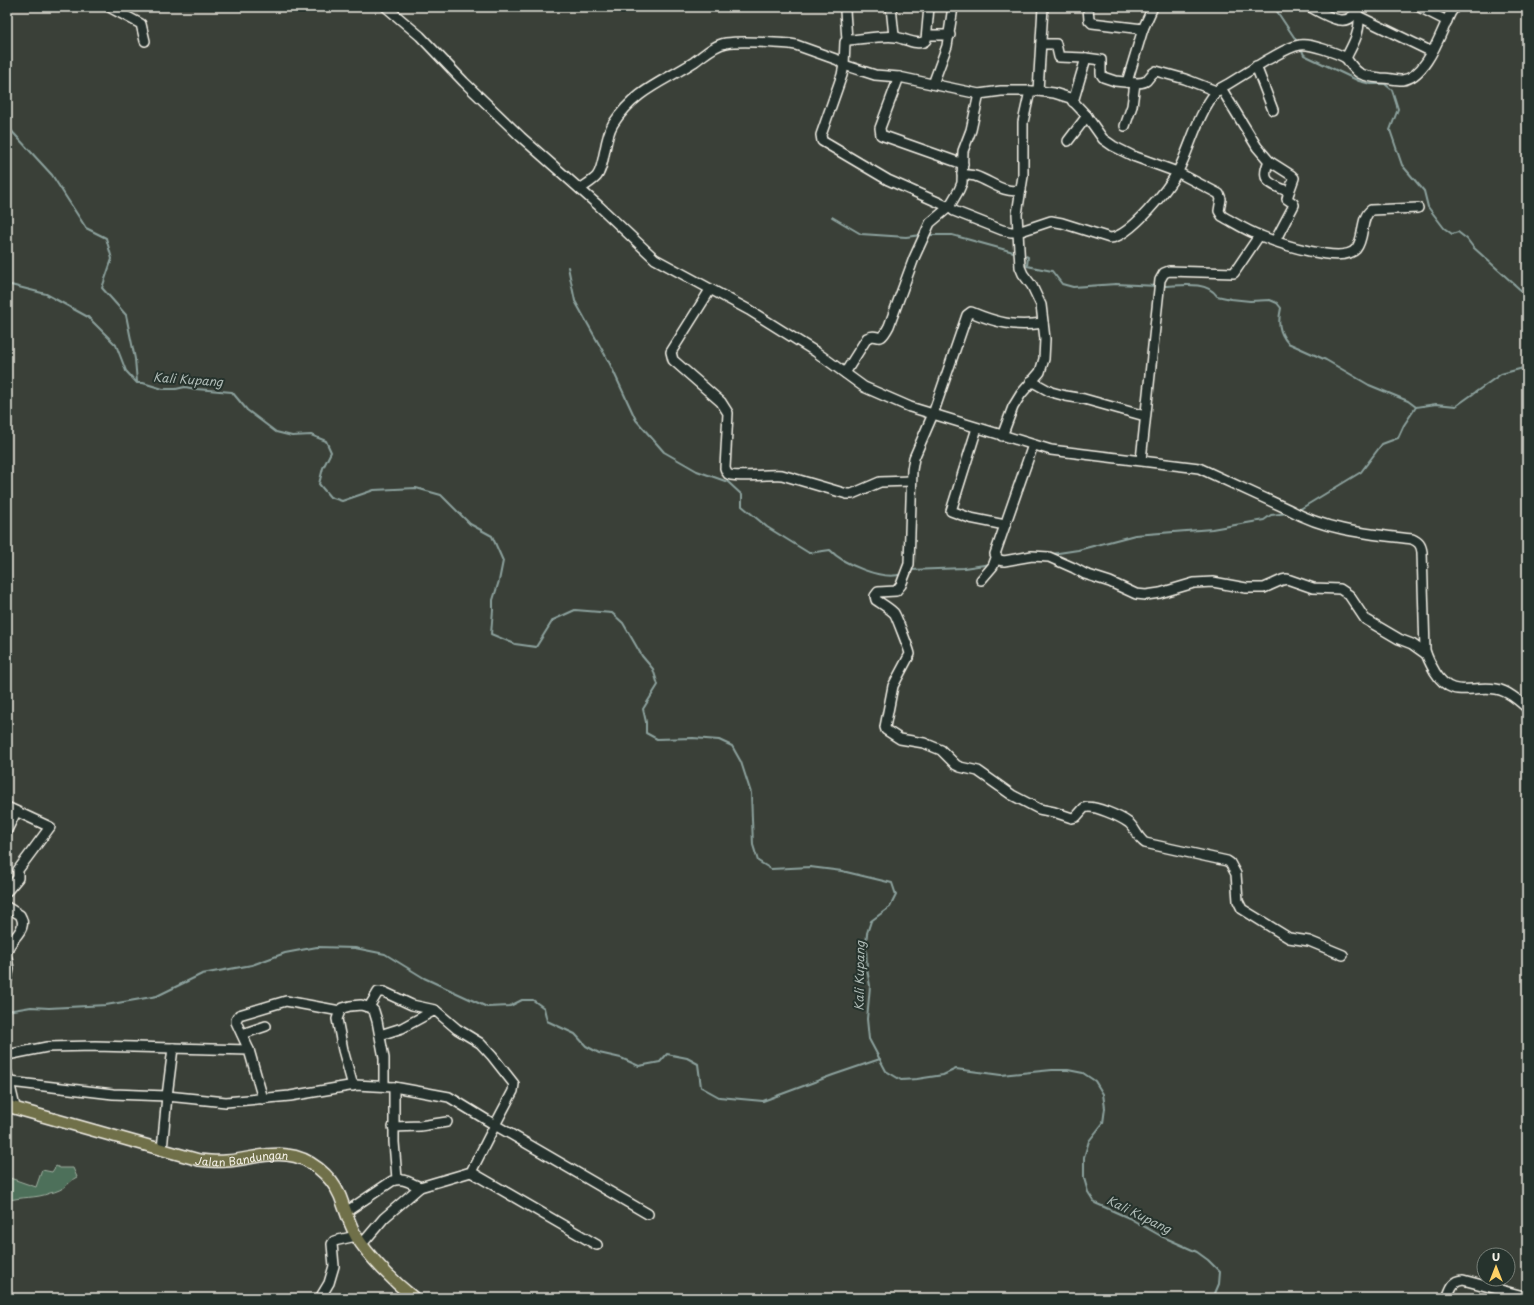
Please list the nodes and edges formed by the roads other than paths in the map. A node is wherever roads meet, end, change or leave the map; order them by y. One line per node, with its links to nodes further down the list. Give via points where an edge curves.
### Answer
1 (109, 7): 20 (street, via 141,24)
2 (386, 7): 42 (street, via 420,36 521,137)
3 (891, 7): 18 (street)
4 (929, 7): 16 (street)
5 (954, 7): 17 (street)
6 (1043, 7): 21 (street)
7 (1088, 7): 15 (street, via 1088,17 1092,23)
8 (1152, 7): 15 (street)
9 (1310, 7): 13 (street, via 1330,17 1346,21)
10 (1419, 7): 14 (street)
11 (1455, 7): 14 (street)
12 (845, 11): 19 (street)
13 (1357, 11): 22 (street); 24 (street, via 1358,28 1354,44)
14 (1447, 21): 22 (street)
15 (1143, 29): 28 (street)
16 (926, 35): 17 (street); 18 (street, via 926,40 918,43)
17 (950, 35): 29 (street)
18 (894, 36): 19 (street)
19 (846, 40): 25 (street)
20 (145, 41)
21 (1041, 44): 23 (street, via 1056,44 1059,57); 31 (street)
22 (1432, 52): 24 (street, via 1423,68 1402,80 1359,74)
23 (1086, 58): 28 (street, via 1101,60 1103,77); 33 (street)
24 (1346, 58): 26 (street, via 1336,53 1298,45)
25 (844, 65): 27 (street, via 875,75); 42 (street, via 838,60 790,44 719,45 632,100 613,124 597,177); 45 (street, via 822,141 888,180)
26 (1256, 66): 30 (street); 34 (street)
27 (899, 78): 29 (street); 39 (street, via 880,128 881,135)
28 (1131, 82): 30 (street, via 1144,83 1156,71); 36 (street, via 1132,106)
29 (933, 84): 32 (street)
30 (1219, 90): 38 (street); 40 (street, via 1198,125)
31 (1034, 92): 32 (street); 33 (street, via 1054,93 1070,98); 43 (street, via 1023,122)
32 (979, 94): 39 (street, via 971,130 963,151)
33 (1074, 102): 35 (street)
34 (1272, 110)
35 (1087, 116): 37 (street); 40 (street, via 1103,138 1113,146)
36 (1126, 126)
37 (1068, 141)
38 (1269, 161): 44 (street, via 1294,178); 44 (street, via 1265,174 1267,181)
39 (963, 164): 41 (street)
40 (1177, 172): 47 (street, via 1147,213 1114,238 1051,221); 48 (street, via 1219,194 1220,214)
41 (962, 174): 43 (street, via 975,176 1003,189); 45 (street, via 959,190)
42 (580, 189): 50 (street, via 655,258)
43 (1021, 190): 47 (street, via 1017,214)
44 (1290, 192): 49 (street, via 1287,199 1294,205)
45 (949, 207): 47 (street, via 1002,230); 52 (street, via 930,223 884,336 867,338)
46 (1418, 208): 49 (street, via 1371,210 1367,214 1360,242 1350,253 1324,254)
47 (1018, 232): 51 (street, via 1020,267 1041,305)
48 (1259, 236): 49 (street); 55 (street, via 1234,273 1169,271 1162,276)
49 (1275, 241)
50 (710, 290): 52 (street, via 756,315); 60 (street, via 671,352 671,356 726,408 728,413 725,468 729,475 772,474 847,494 880,482)
51 (1043, 323): 53 (street, via 1046,339 1044,359 1040,372); 54 (street, via 1001,323 968,313)
52 (845, 373): 54 (street, via 872,392)
53 (1031, 381): 55 (street, via 1051,392 1084,398); 57 (street, via 1013,407)
54 (933, 414): 56 (street); 60 (street, via 914,458)
55 (1145, 416): 59 (street)
56 (977, 428): 57 (street); 61 (street, via 952,511 970,518)
57 (1002, 436): 58 (street)
58 (1033, 445): 59 (street, via 1067,452); 61 (street)
59 (1141, 460): 64 (street, via 1199,468 1304,518 1348,531 1412,539 1419,543 1422,552 1423,635)
60 (911, 481): 72 (street, via 909,564 901,586 896,591 878,592 876,596 876,600 895,614 910,650 893,686 886,730 900,739 924,743 941,750 956,765 978,771 1012,796 1039,809 1072,818 1084,808 1091,807 1116,815 1129,823 1144,843 1227,861 1236,874 1238,901 1242,909 1289,938 1309,941)
61 (1005, 525): 62 (street, via 995,554)
62 (995, 562): 63 (street); 64 (street, via 1037,556 1049,557 1136,594 1146,595 1194,583 1264,588 1287,579 1313,588 1340,589 1349,595 1365,619)
63 (982, 580)
64 (1426, 654): 65 (street, via 1440,680 1448,686 1458,689 1498,690 1517,699)
65 (1527, 708)
66 (7, 808): 67 (street)
67 (16, 812): 68 (street); 69 (street, via 50,827 18,870 18,878)
68 (7, 830)
69 (7, 891)
70 (7, 907): 71 (street, via 20,915 22,923 20,932 11,941)
71 (7, 951)
72 (1343, 955)
73 (7, 958): 74 (street)
74 (7, 979)
75 (368, 1007): 76 (street, via 378,992 384,992 412,1005); 77 (street, via 350,1006); 80 (street, via 374,1011)
76 (435, 1010): 80 (street, via 402,1028); 92 (street, via 480,1043 514,1084 513,1091)
77 (340, 1012): 79 (street, via 295,1002 281,1002 239,1015 236,1020); 85 (street, via 338,1023)
78 (266, 1026): 79 (street)
79 (242, 1034): 82 (street)
80 (380, 1036): 86 (street, via 384,1058)
81 (173, 1048): 82 (street); 83 (street, via 54,1047); 88 (street)
82 (249, 1050): 89 (street)
83 (7, 1055)
84 (8, 1078): 88 (street, via 113,1094); 90 (street)
85 (353, 1086): 86 (street); 89 (street)
86 (384, 1086): 87 (street)
87 (394, 1087): 92 (street, via 449,1097); 93 (street)
88 (166, 1096): 89 (street, via 226,1102); 94 (street)
89 (264, 1099)
90 (11, 1106): 94 (main road, Jalan Bandungan)
91 (447, 1122): 93 (street)
92 (495, 1125): 95 (street); 99 (street)
93 (393, 1127): 96 (street)
94 (162, 1150): 98 (main road, Jalan Bandungan, via 199,1160 216,1161 273,1154 301,1158 324,1173 339,1194)
95 (471, 1172): 97 (street); 101 (street)
96 (397, 1179): 97 (street); 98 (street)
97 (420, 1187): 100 (street)
98 (346, 1212): 100 (main road, Jalan Bandungan)
99 (648, 1214)
100 (359, 1240): 103 (street, via 332,1244 334,1266); 104 (main road, Jalan Bandungan)
101 (597, 1245)
102 (1527, 1297): 105 (street, via 1463,1280 1453,1285)
103 (320, 1298)
104 (414, 1298)
105 (1447, 1298)

